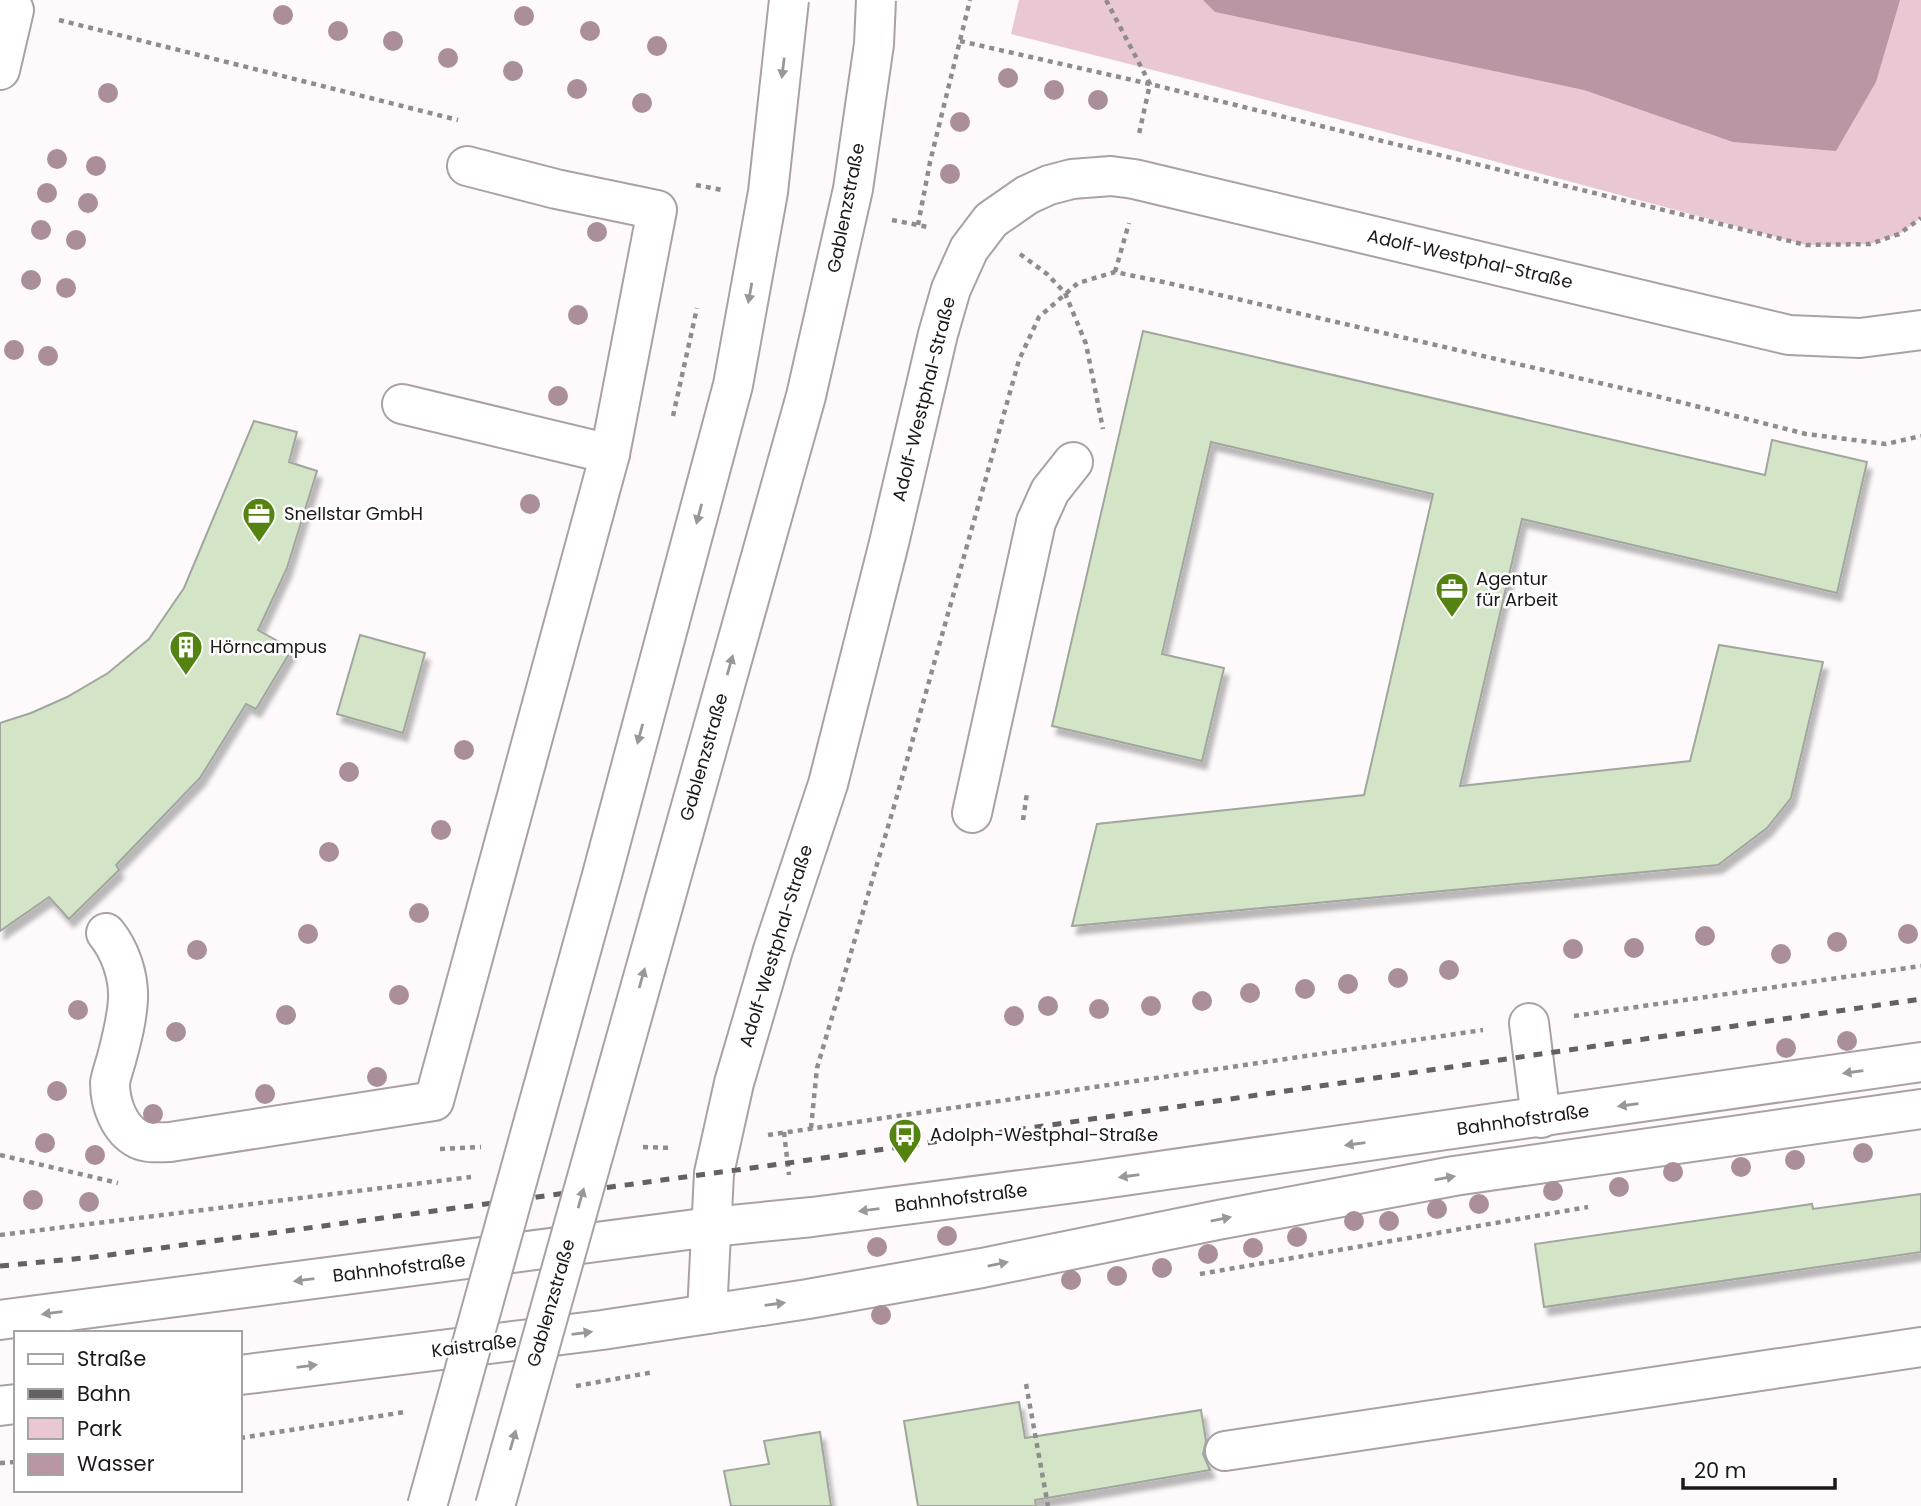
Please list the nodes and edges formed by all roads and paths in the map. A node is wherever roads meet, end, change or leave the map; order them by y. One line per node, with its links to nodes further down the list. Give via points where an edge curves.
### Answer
1 (789, 0): 42 (main road, one-way to 42, bridge, via 768,192 733,385)
2 (877, 0): 43 (main road, Gablenzstraße, one-way to 2, bridge, via 806,396 853,189)
3 (970, 0): 5 (path)
4 (14, 10): 6 (main road)
5 (960, 41): 10 (path, via 1806,245 1870,244 1899,234); 11 (path)
6 (0, 69)
7 (467, 166): 17 (main road, via 657,210)
8 (720, 186): 9 (path)
9 (718, 200)
10 (1921, 218)
11 (918, 225)
12 (698, 303): 15 (path, bridge)
13 (1921, 330): 27 (main road, Adolf-Westphal-Straße, via 1860,338 1789,335 1135,179 1072,179 1049,185 1007,208 991,220 969,249 946,304 828,784 769,963)
14 (402, 404): 17 (main road)
15 (673, 419)
16 (1921, 436): 26 (path, via 1886,444 1806,434 1115,272 1078,284 1039,317 1018,360 817,1068)
17 (610, 454): 20 (main road, via 434,1101 181,1140 152,1143 138,1139 122,1126 113,1103 110,1082 126,1023 128,995 121,961)
18 (1073, 462): 19 (main road, via 1035,522)
19 (972, 813)
20 (106, 933)
21 (1921, 966): 22 (path)
22 (1529, 1023): 25 (main road); 26 (path)
23 (1921, 1062): 25 (main road, Bahnhofstraße, one-way to 25)
24 (1921, 1109): 34 (main road, one-way to 24, via 943,1275 1454,1176)
25 (1541, 1118): 32 (main road, Bahnhofstraße, one-way to 32, via 1082,1182)
26 (811, 1128): 27 (path)
27 (720, 1143): 29 (path); 32 (main road, Adolf-Westphal-Straße)
28 (482, 1147): 30 (path)
29 (635, 1147)
30 (479, 1160)
31 (471, 1186): 33 (path, via 475,1175)
32 (711, 1227): 34 (main road, Adolf-Westphal-Straße); 35 (main road, Bahnhofstraße, one-way to 35)
33 (0, 1235)
34 (707, 1314): 37 (main road, Kaistraße, one-way to 34)
35 (0, 1320)
36 (1921, 1347): 41 (main road)
37 (242, 1375)
38 (1026, 1384): 44 (path)
39 (411, 1399): 40 (path)
40 (407, 1413)
41 (1225, 1451)
42 (427, 1506)
43 (495, 1506)
44 (1048, 1506)

